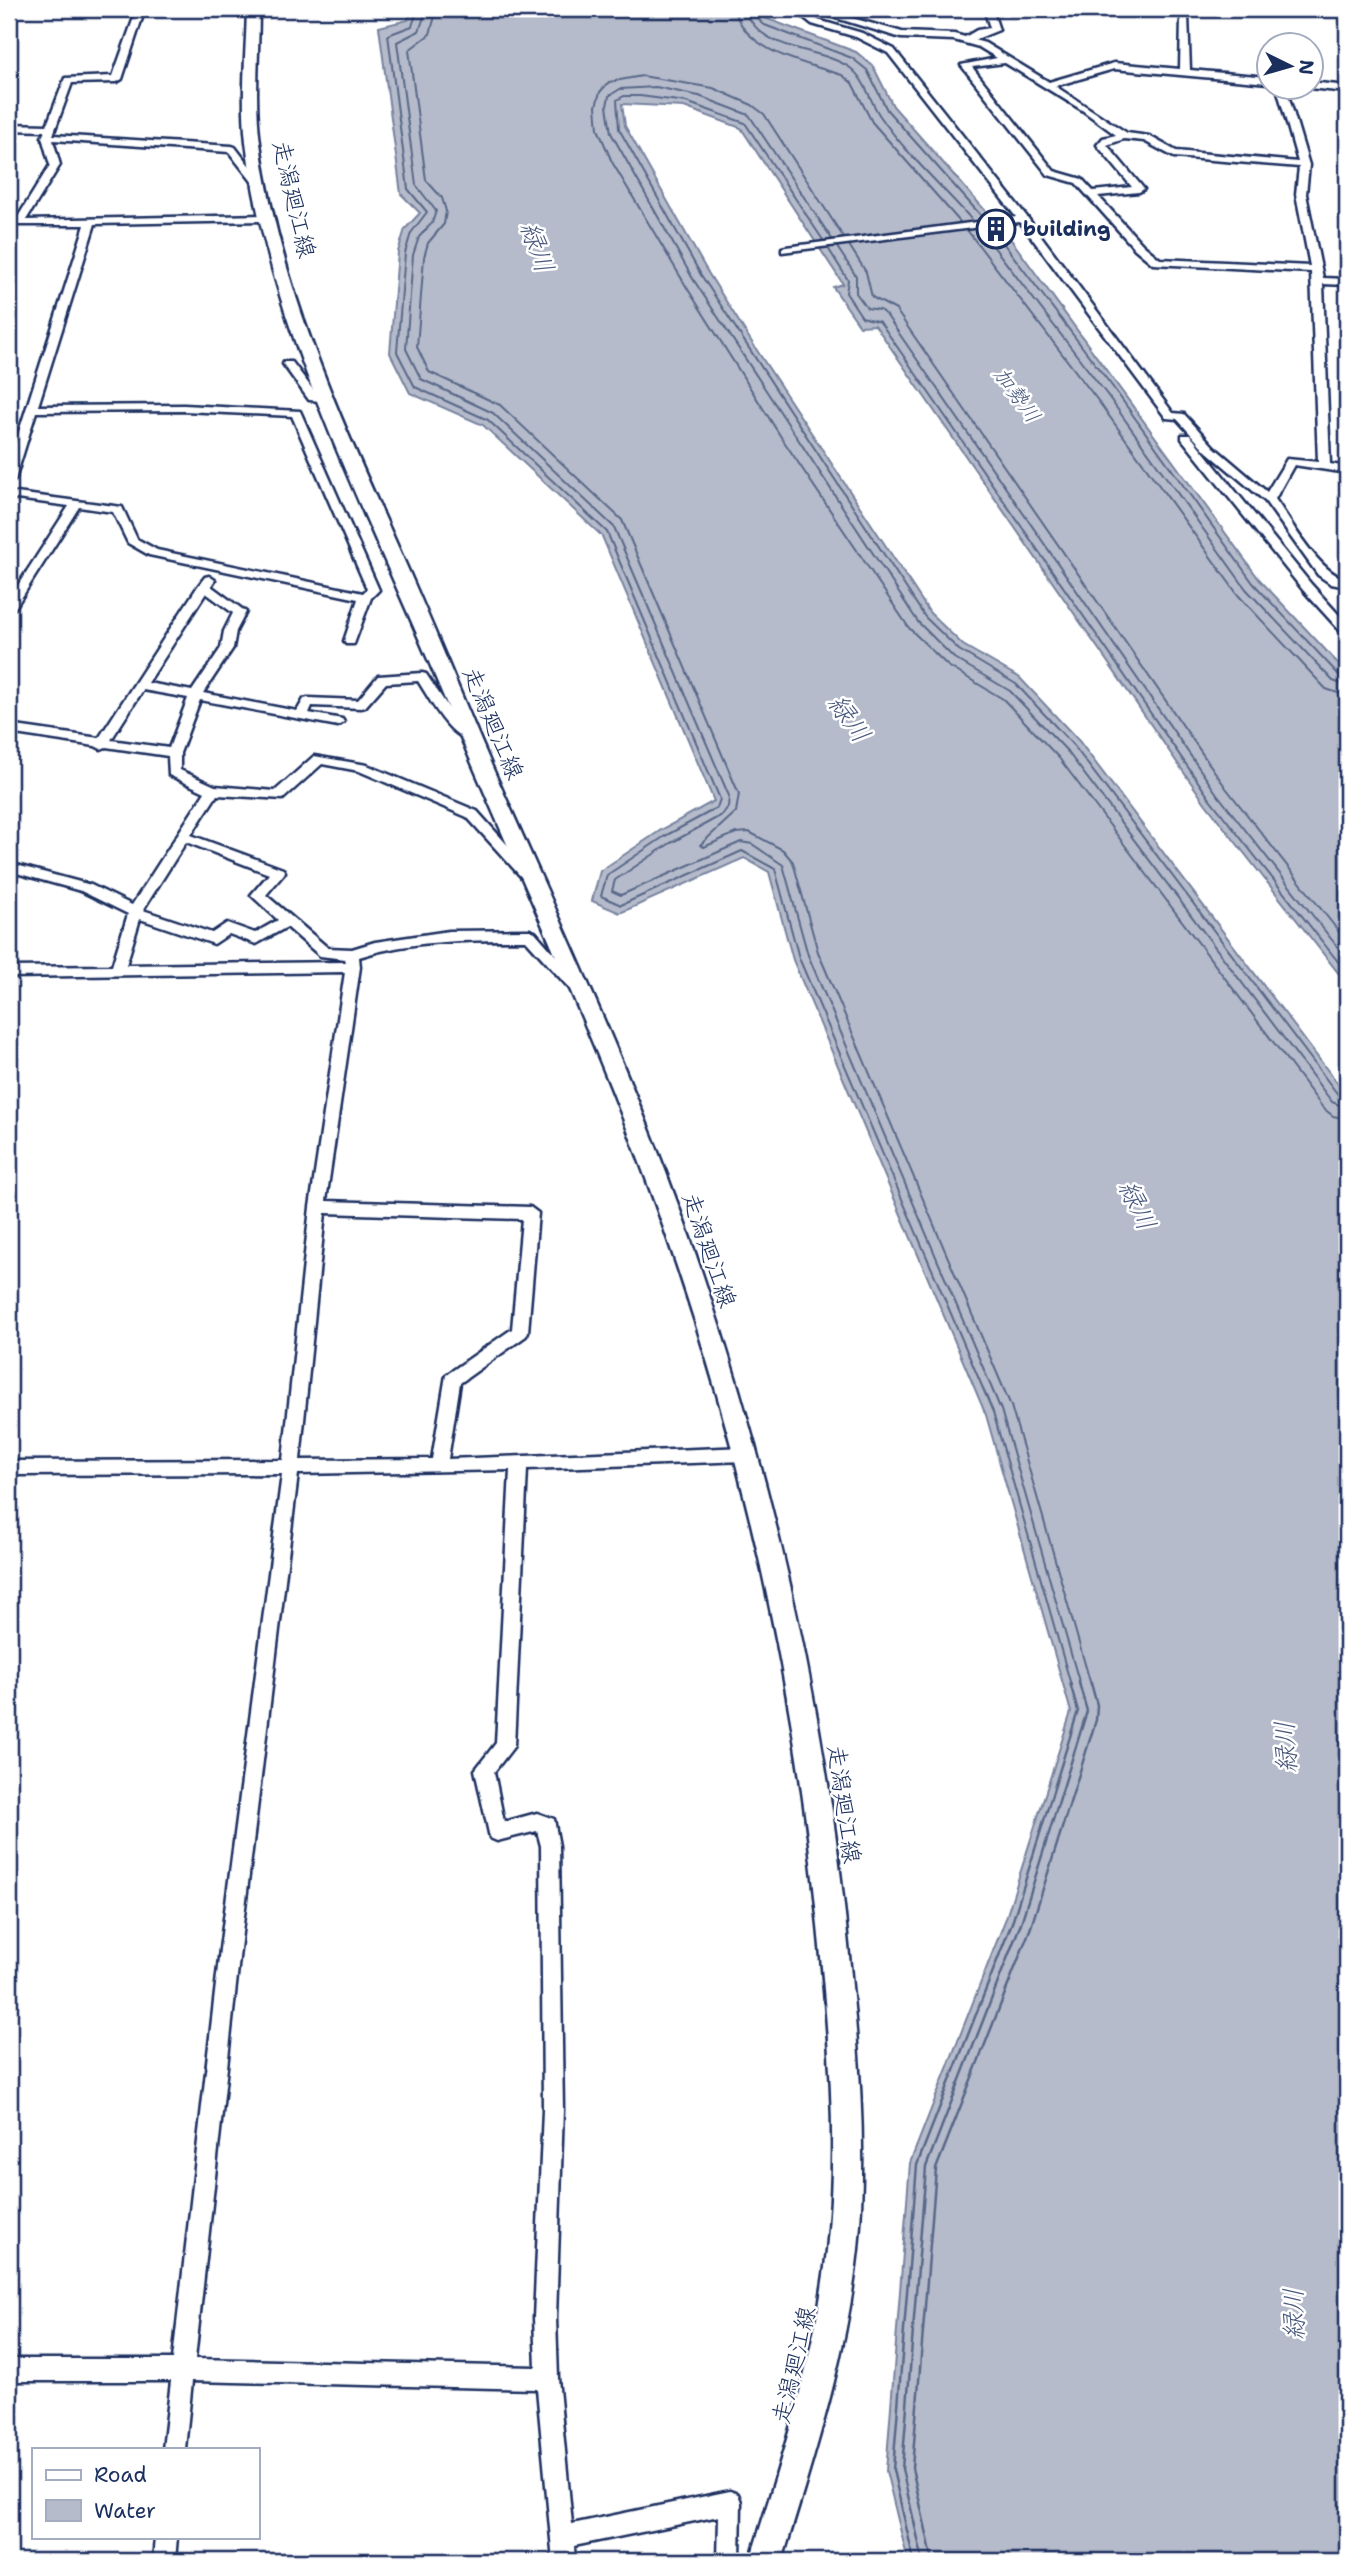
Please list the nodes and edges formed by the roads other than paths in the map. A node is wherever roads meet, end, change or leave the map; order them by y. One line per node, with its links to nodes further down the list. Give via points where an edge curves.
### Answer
1 (141, 9): 18 (street, via 117,79 68,80)
2 (253, 9): 21 (main road, 走潟廻江線, via 250,107)
3 (797, 9): 24 (street, via 815,22 859,35 891,51)
4 (811, 9): 8 (street, via 901,36)
5 (988, 9): 9 (street, via 995,30)
6 (1185, 17): 11 (street)
7 (914, 22): 8 (street)
8 (914, 35): 9 (street)
9 (967, 40): 10 (street)
10 (1006, 60): 13 (street); 22 (street, via 966,65 1051,173 1079,181)
11 (1185, 70): 12 (street); 13 (street, via 1114,66)
12 (1254, 78)
13 (1048, 85): 19 (street)
14 (1324, 86): 15 (street)
15 (1347, 89)
16 (1286, 102): 20 (street)
17 (9, 127): 18 (street)
18 (48, 133): 21 (street, via 232,149); 26 (street, via 55,165)
19 (1124, 136): 20 (street, via 1146,138 1174,154); 22 (street, via 1102,145 1139,189)
20 (1304, 165): 28 (street, via 1301,194)
21 (260, 186): 23 (main road, 走潟廻江線)
22 (1091, 194): 28 (street, via 1157,262)
23 (267, 218): 25 (street); 32 (main road, 走潟廻江線)
24 (1019, 218): 27 (street); 34 (street)
25 (91, 222): 26 (street); 33 (street)
26 (14, 223)
27 (786, 250)
28 (1314, 269): 29 (street)
29 (1318, 281): 30 (street); 35 (street)
30 (1347, 282)
31 (288, 364): 32 (street, via 313,398)
32 (328, 400): 53 (main road, 走潟廻江線)
33 (31, 409): 37 (street); 44 (street, via 296,413 373,590)
34 (1170, 416): 39 (street, via 1180,416 1210,449); 46 (street)
35 (1324, 466): 36 (street); 39 (street, via 1291,461)
36 (1347, 470)
37 (9, 480)
38 (9, 495): 40 (street)
39 (1269, 499): 42 (street, via 1322,572)
40 (75, 505): 41 (street, via 118,509 132,541 153,553); 45 (street)
41 (220, 567): 43 (street); 44 (street)
42 (1347, 583)
43 (204, 586): 48 (street); 49 (street, via 240,612 228,648)
44 (365, 597): 47 (street)
45 (9, 608)
46 (1347, 631)
47 (350, 641)
48 (138, 685): 49 (street); 54 (street)
49 (195, 697): 50 (street); 55 (street)
50 (302, 714): 51 (street); 53 (street, via 308,702 361,704 382,679 422,677 451,722)
51 (338, 722)
52 (9, 729): 54 (street)
53 (469, 736): 59 (main road, 走潟廻江線)
54 (101, 745): 55 (street)
55 (174, 753): 56 (street, via 174,772)
56 (214, 790): 57 (street); 59 (street, via 278,796 318,759 362,768 472,814)
57 (182, 836): 60 (street); 61 (street, via 278,872 258,895)
58 (9, 867): 60 (street, via 86,888)
59 (532, 880): 65 (main road, 走潟廻江線)
60 (135, 912): 61 (street, via 214,939 227,928 256,939); 63 (street)
61 (287, 920): 62 (street, via 325,953)
62 (352, 961): 63 (street); 65 (street, via 375,947 449,936 530,934); 66 (street)
63 (117, 971): 64 (street)
64 (9, 972)
65 (578, 989): 67 (main road, 走潟廻江線, via 656,1176)
66 (318, 1207): 69 (street); 70 (street, via 530,1213 520,1332 452,1380)
67 (746, 1454): 68 (street); 81 (main road, 走潟廻江線, via 799,1689 825,1846 846,2084 846,2210 835,2310 822,2375)
68 (519, 1464): 70 (street); 74 (street, via 505,1746 484,1770 497,1832 537,1822 547,1825 550,1846 553,2110)
69 (290, 1465): 70 (street); 71 (street); 73 (street)
70 (439, 1466)
71 (9, 1468)
72 (9, 2370): 73 (street)
73 (181, 2370): 74 (street); 75 (street)
74 (547, 2378): 76 (street)
75 (174, 2448)
76 (563, 2537): 79 (street); 80 (street, via 730,2502)
77 (166, 2538): 78 (street)
78 (164, 2561)
79 (564, 2561)
80 (729, 2561)
81 (766, 2561)

